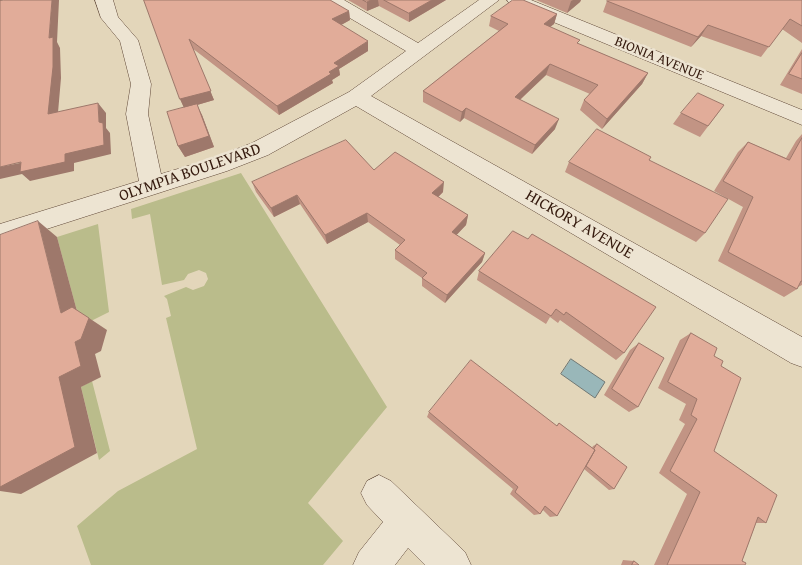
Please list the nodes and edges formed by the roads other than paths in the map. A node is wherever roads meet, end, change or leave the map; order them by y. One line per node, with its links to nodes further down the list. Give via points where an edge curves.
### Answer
1 (104, 0): 8 (street, via 110,18 129,40 139,75 137,114)
2 (332, 0): 5 (street)
3 (490, 0): 5 (street, OLYMPIA BOULEVARD)
4 (516, 0): 7 (street, BIONIA AVENUE)
5 (420, 51): 6 (street, OLYMPIA BOULEVARD)
6 (356, 97): 8 (street, OLYMPIA BOULEVARD, via 260,149); 10 (street, HICKORY AVENUE)
7 (802, 118)
8 (152, 187): 9 (street, OLYMPIA BOULEVARD)
9 (0, 234)
10 (802, 353)
11 (379, 494): 12 (street)
12 (407, 520): 13 (street); 14 (street)
13 (372, 565)
14 (452, 565)

